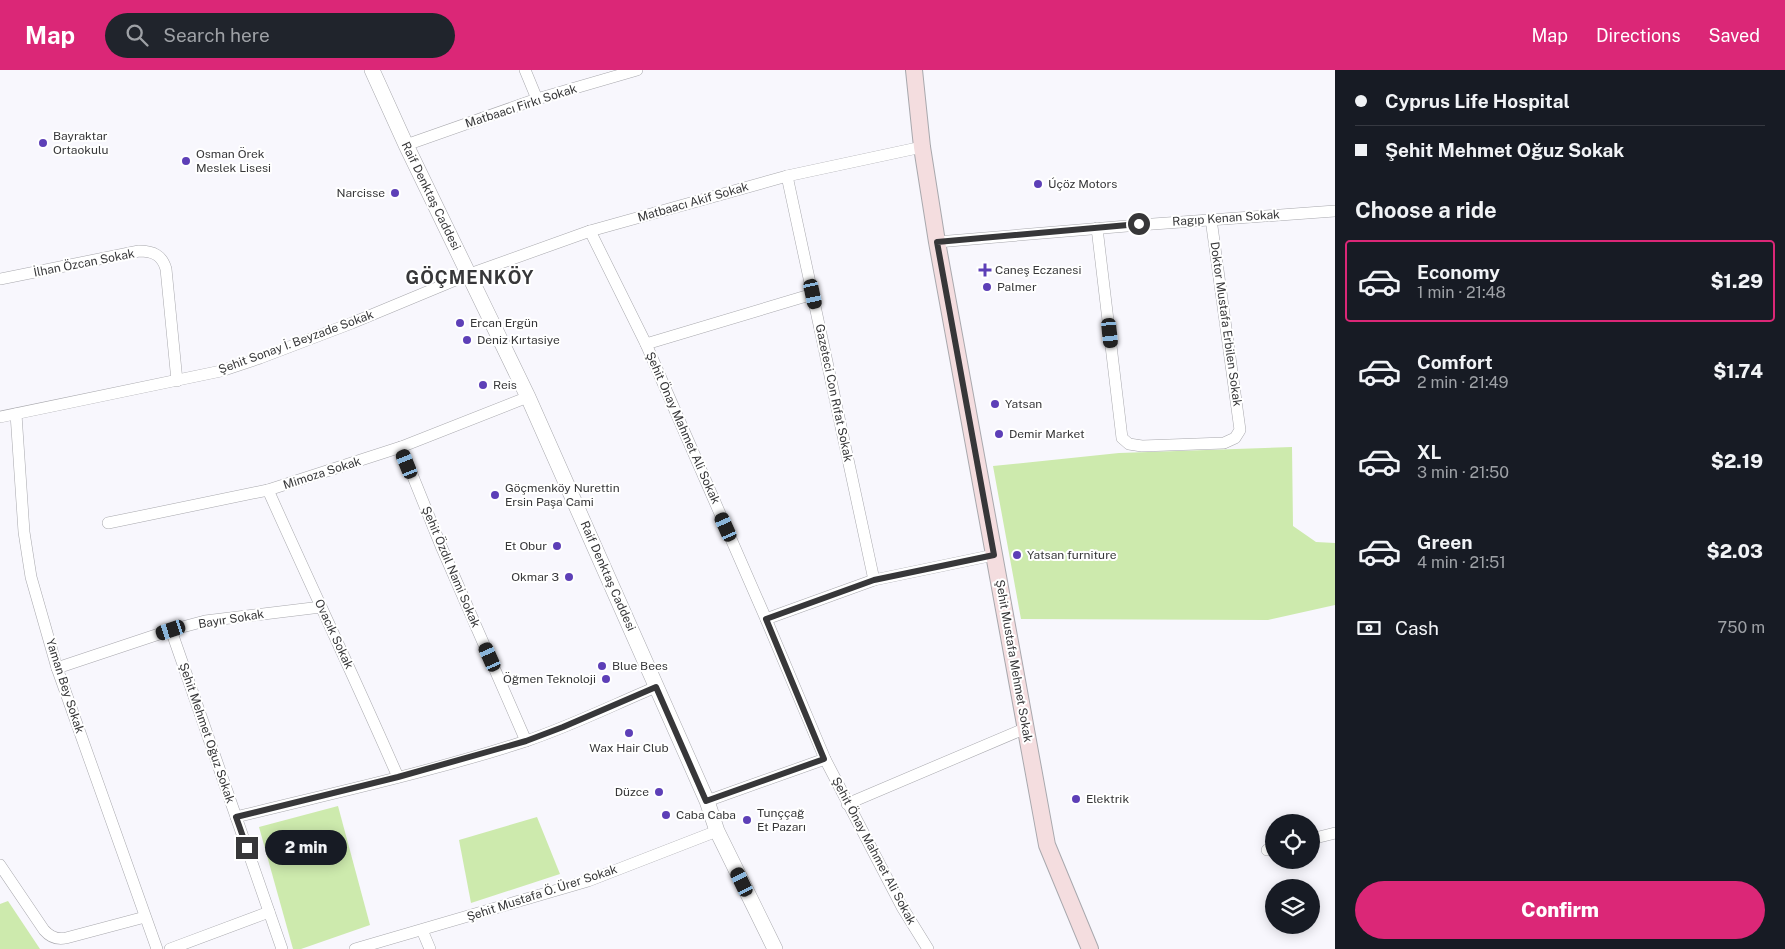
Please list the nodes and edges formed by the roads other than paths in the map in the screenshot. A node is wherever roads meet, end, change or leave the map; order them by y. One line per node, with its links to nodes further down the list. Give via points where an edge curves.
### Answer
1 (372, 70): 6 (street, Raif Denktaş Caddesi)
2 (525, 70): 5 (street)
3 (637, 70): 5 (street, Matbaacı Firkı Sokak)
4 (914, 70): 7 (main road, Şehit Mustafa Mehmet Sokak)
5 (537, 99): 6 (street, Matbaacı Firkı Sokak)
6 (406, 145): 14 (street, Raif Denktaş Caddesi)
7 (922, 147): 8 (street, Matbaacı Akif Sokak); 13 (main road, Şehit Mustafa Mehmet Sokak)
8 (787, 176): 12 (street, Matbaacı Akif Sokak); 16 (street, Gazeteci Con Rıfat Sokak)
9 (1335, 211): 10 (street, Ragıp Kenan Sokak)
10 (1211, 219): 11 (street, Ragıp Kenan Sokak); 11 (street, Doktor Mustafa Erbilen Sokak, via 1240,430 1235,438 1224,442 1142,446 1129,444 1122,438)
11 (1097, 228): 13 (street, Ragıp Kenan Sokak)
12 (590, 231): 14 (street, Matbaacı Akif Sokak); 17 (street, Şehit Önay Mahmet Ali Sokak)
13 (937, 242): 25 (main road, Şehit Mustafa Mehmet Sokak)
14 (470, 274): 18 (street, Şehit Sonay İ. Beyzade Sokak, via 260,358); 19 (street, Raif Denktaş Caddesi)
15 (0, 279): 18 (street, İlhan Özcan Sokak, via 139,252 157,254 166,269)
16 (813, 294): 17 (street); 26 (street, Gazeteci Con Rıfat Sokak)
17 (646, 344): 28 (street, Şehit Önay Mahmet Ali Sokak)
18 (177, 381): 20 (street, Şehit Sonay İ. Beyzade Sokak)
19 (528, 397): 22 (street, Mimoza Sokak); 31 (street, Raif Denktaş Caddesi)
20 (16, 414): 21 (street, Şehit Sonay İ. Beyzade Sokak); 30 (street, Yaman Bey Sokak, via 24,532 31,577)
21 (0, 417)
22 (400, 447): 23 (street, Mimoza Sokak); 33 (street, Şehit Özdıl Nami Sokak)
23 (268, 490): 24 (street, Mimoza Sokak); 27 (street, Ovacık Sokak)
24 (108, 523)
25 (994, 555): 26 (street); 32 (main road, Şehit Mustafa Mehmet Sokak)
26 (874, 580): 28 (street)
27 (320, 607): 29 (street, Bayır Sokak, via 205,621); 35 (street, Ovacık Sokak, via 360,688)
28 (766, 619): 34 (street, Şehit Önay Mahmet Ali Sokak)
29 (171, 630): 30 (street, Bayır Sokak); 38 (street, Şehit Mehmet Oğuz Sokak)
30 (57, 668): 44 (street, Yaman Bey Sokak)
31 (656, 687): 33 (street); 36 (street, Raif Denktaş Caddesi)
32 (1026, 728): 37 (street); 53 (main road, Şehit Mustafa Mehmet Sokak, via 1047,845)
33 (526, 741): 35 (street)
34 (824, 759): 36 (street); 37 (street, Şehit Önay Mahmet Ali Sokak)
35 (398, 777): 38 (street)
36 (706, 801): 39 (street, Raif Denktaş Caddesi)
37 (847, 804): 52 (street, Şehit Önay Mahmet Ali Sokak)
38 (236, 817): 43 (street, Şehit Mehmet Oğuz Sokak)
39 (717, 831): 45 (street, Şehit Mustafa Ö. Ürer Sokak, via 588,880); 51 (street, Raif Denktaş Caddesi)
40 (1335, 833): 41 (street)
41 (1320, 837)
42 (0, 865): 44 (street, via 44,930 57,939)
43 (269, 912): 47 (street); 48 (street, Şehit Mehmet Oğuz Sokak)
44 (145, 917): 46 (street, Yaman Bey Sokak)
45 (422, 930): 49 (street, Şehit Mustafa Ö. Ürer Sokak); 50 (street)
46 (157, 949)
47 (170, 949)
48 (282, 949)
49 (356, 949)
50 (430, 949)
51 (775, 949)
52 (928, 949)
53 (1090, 949)

